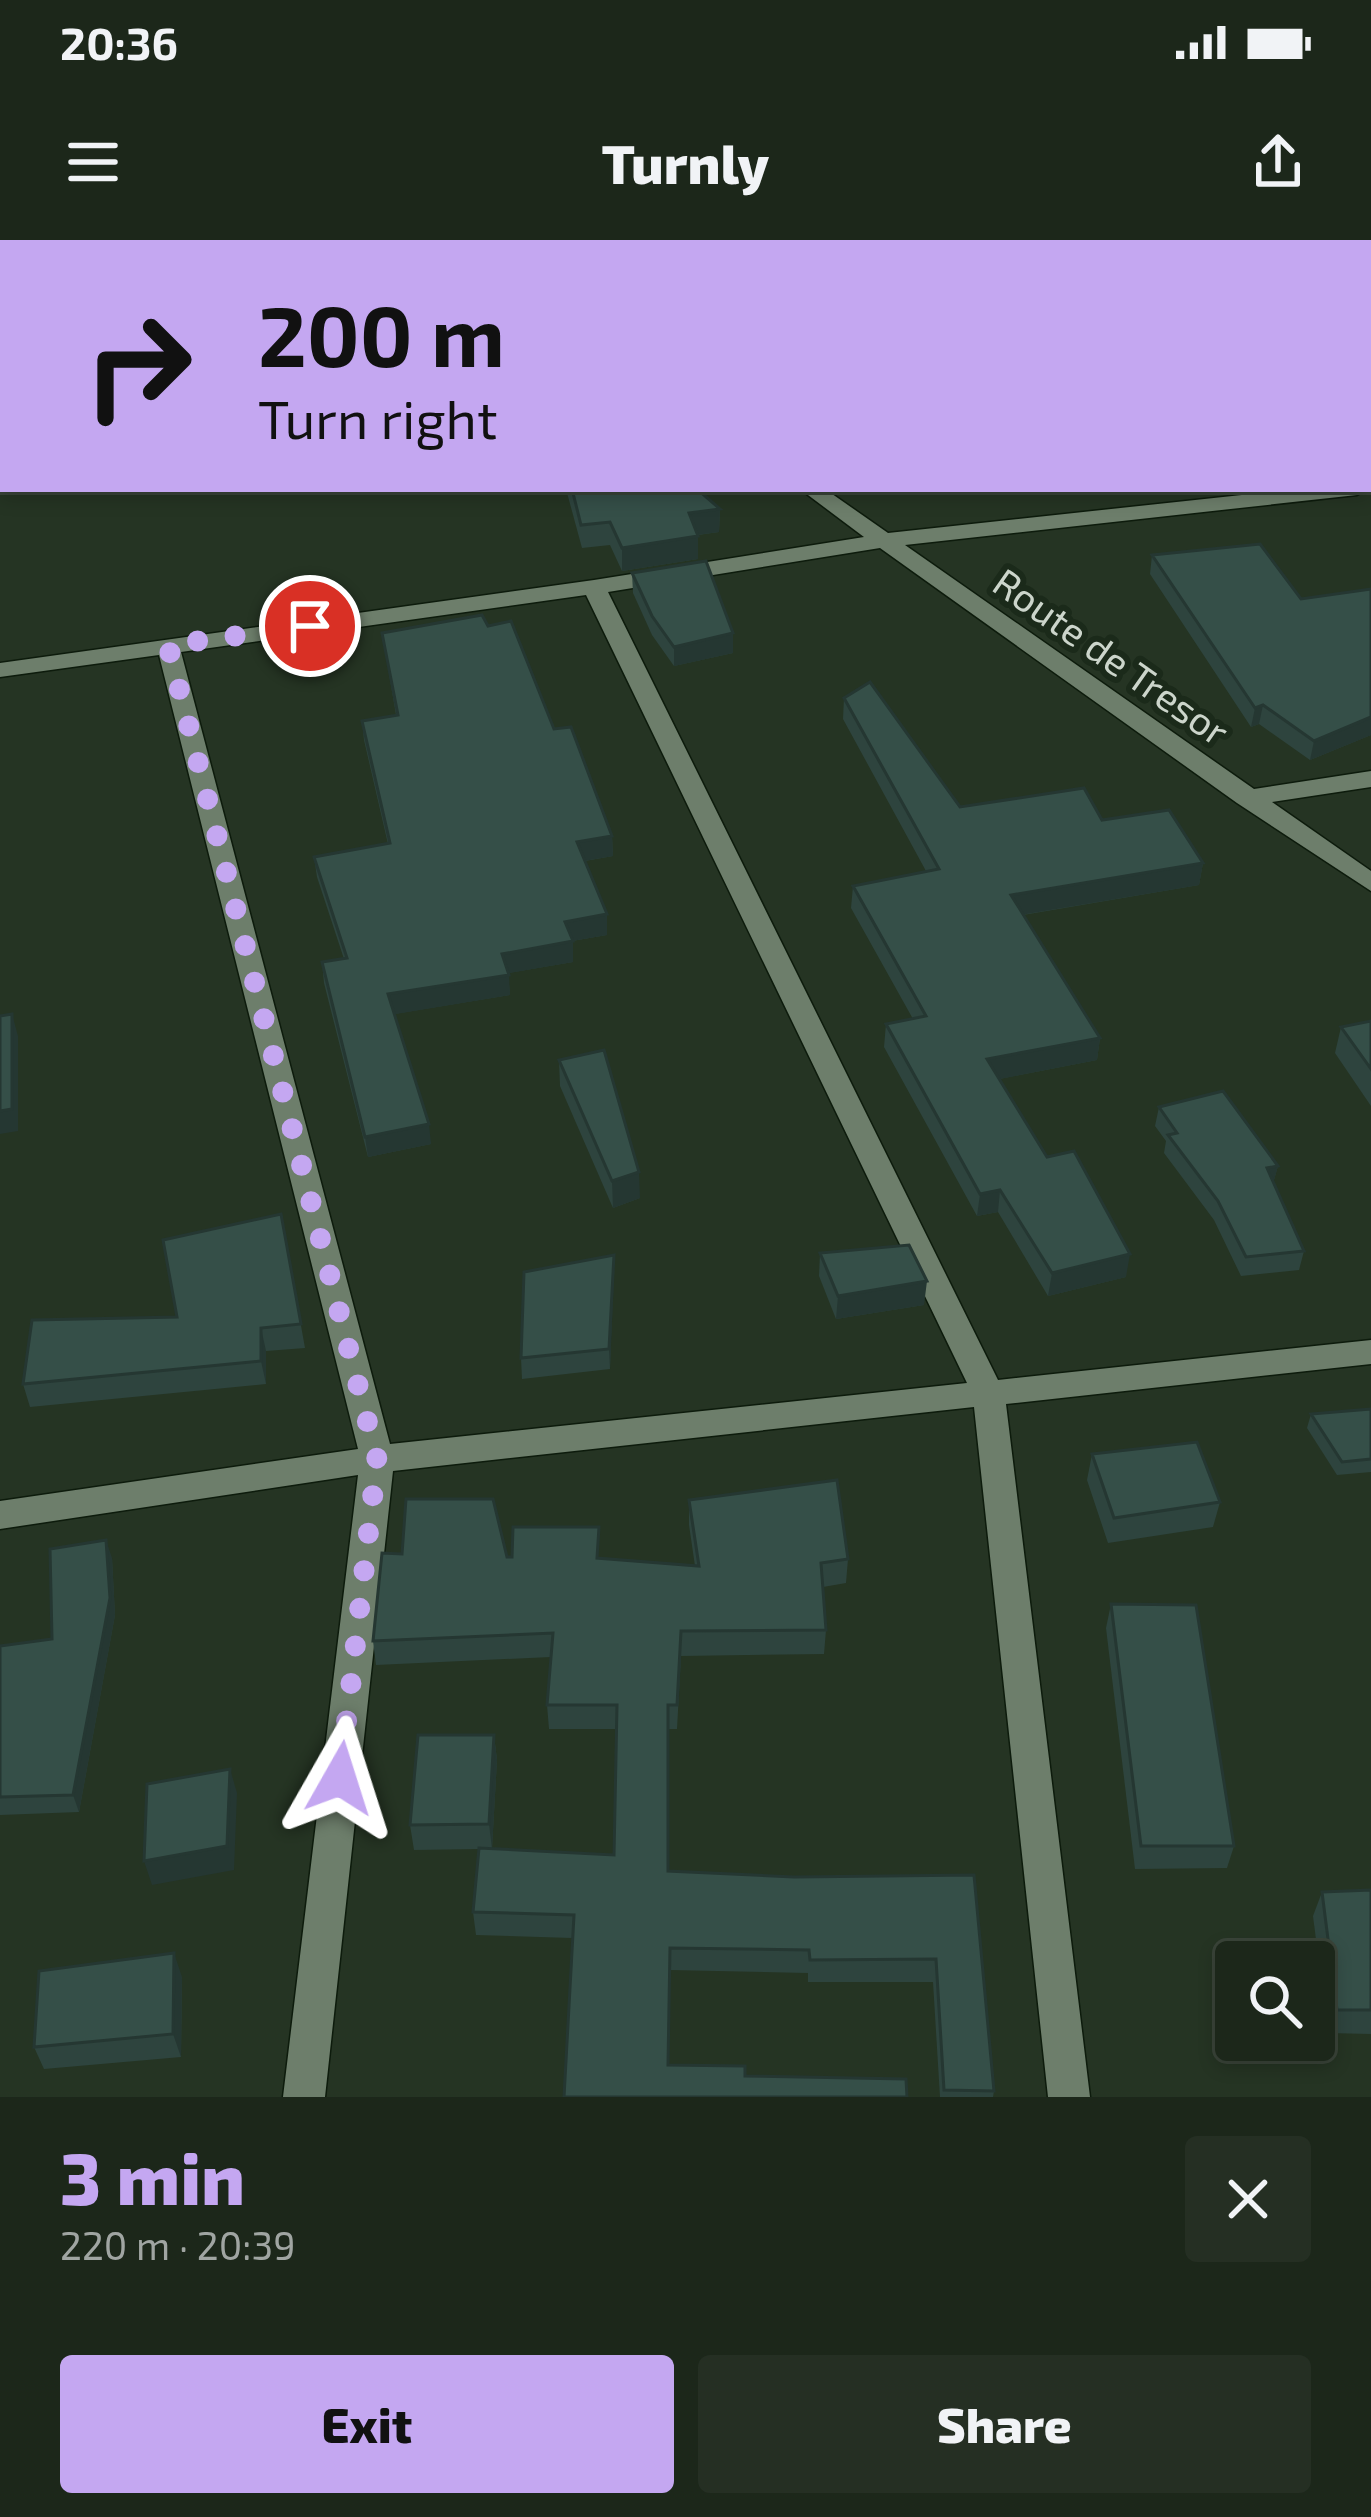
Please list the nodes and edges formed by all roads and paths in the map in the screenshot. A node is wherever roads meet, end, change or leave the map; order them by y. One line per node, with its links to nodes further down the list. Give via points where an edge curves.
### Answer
1 (815, 492): 3 (street, Route de Tresor)
2 (1330, 492): 3 (street)
3 (885, 540): 4 (street); 8 (street, Route de Tresor)
4 (594, 587): 5 (street); 11 (street)
5 (168, 645): 6 (street); 12 (street)
6 (0, 670)
7 (1371, 779): 8 (street)
8 (1246, 798): 9 (street, Route de Tresor)
9 (1371, 883)
10 (1371, 1352): 11 (street)
11 (989, 1395): 12 (street); 15 (street)
12 (377, 1459): 13 (street); 14 (street)
13 (0, 1516)
14 (304, 2097)
15 (1069, 2097)

